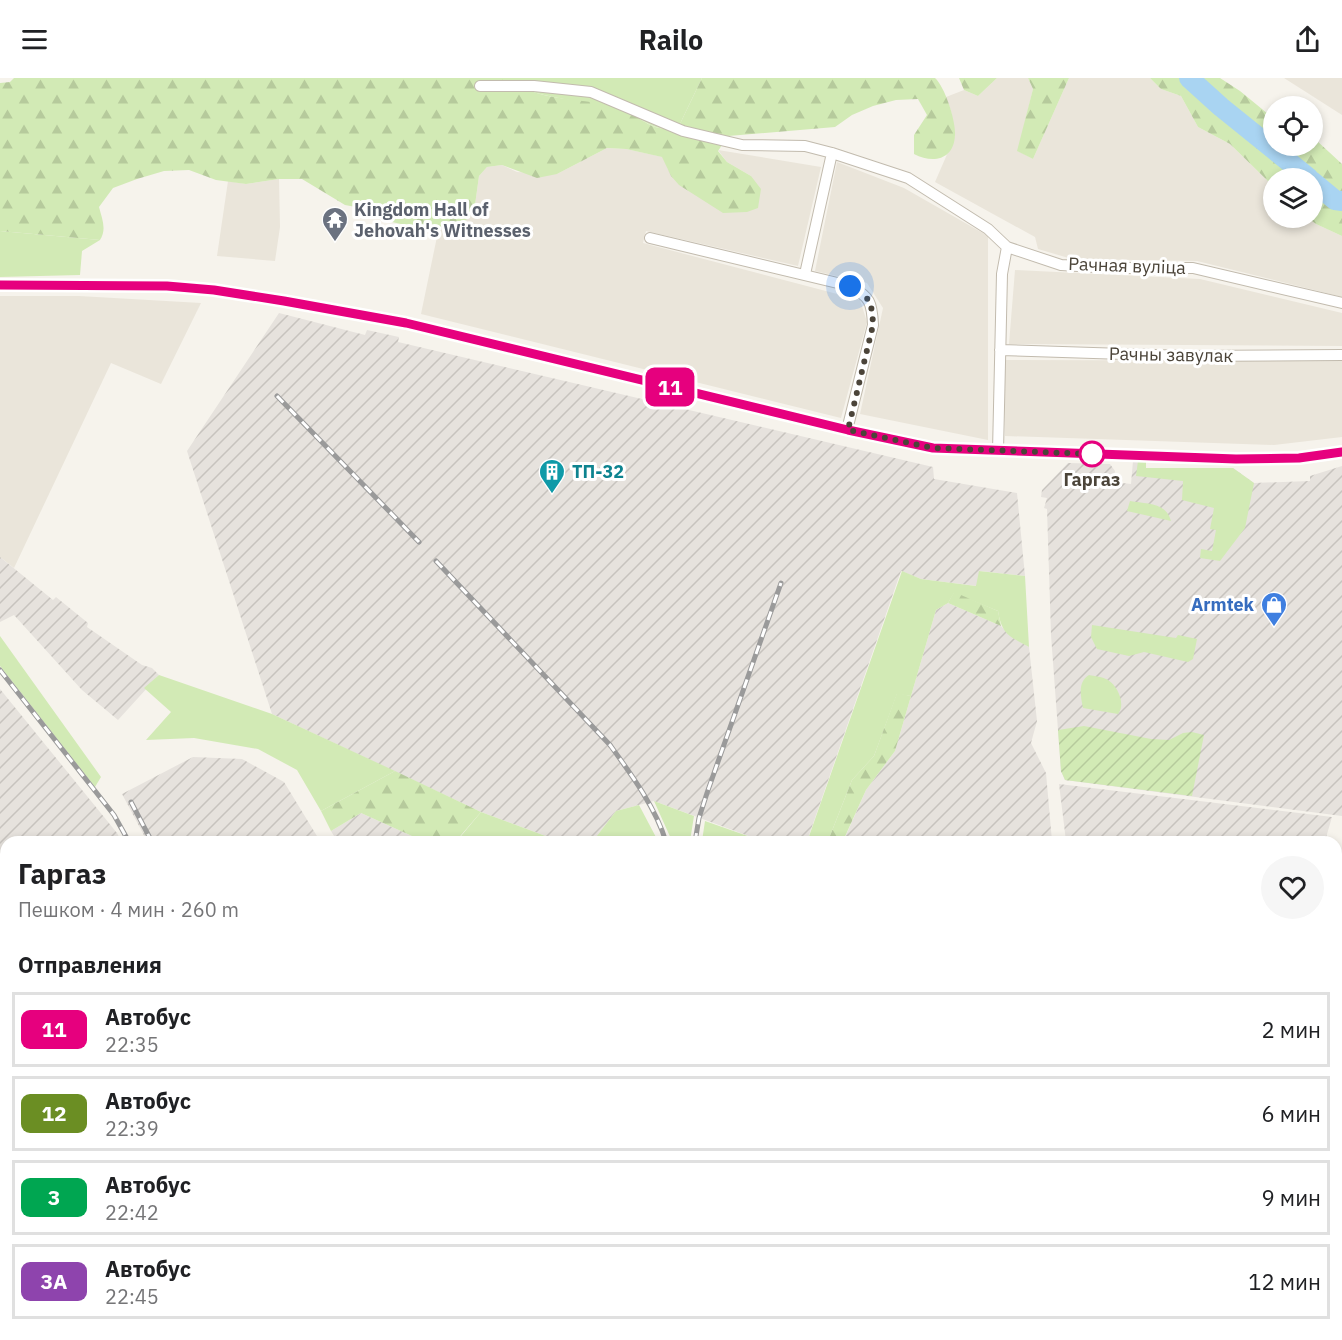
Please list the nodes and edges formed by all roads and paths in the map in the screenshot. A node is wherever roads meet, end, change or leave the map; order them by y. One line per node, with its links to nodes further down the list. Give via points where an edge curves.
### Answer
1 (480, 86): 2 (street, via 591,92 684,131 742,145 805,146)
2 (832, 153): 4 (street, via 908,178 988,229); 5 (street)
3 (650, 238): 5 (street)
4 (1007, 247): 7 (street, Рачная вуліца, via 1061,265 1193,268); 8 (street, via 1002,274)
5 (805, 274): 10 (street, via 850,286 865,294 873,308 873,325)
6 (0, 285): 10 (street, via 167,286 284,301 406,323)
7 (1342, 303)
8 (1000, 350): 9 (street, Рачны завулак, via 1186,356); 11 (street)
9 (1342, 355)
10 (848, 430): 11 (street, via 933,448)
11 (998, 451): 12 (street, via 1236,459 1299,458)
12 (1342, 452)

